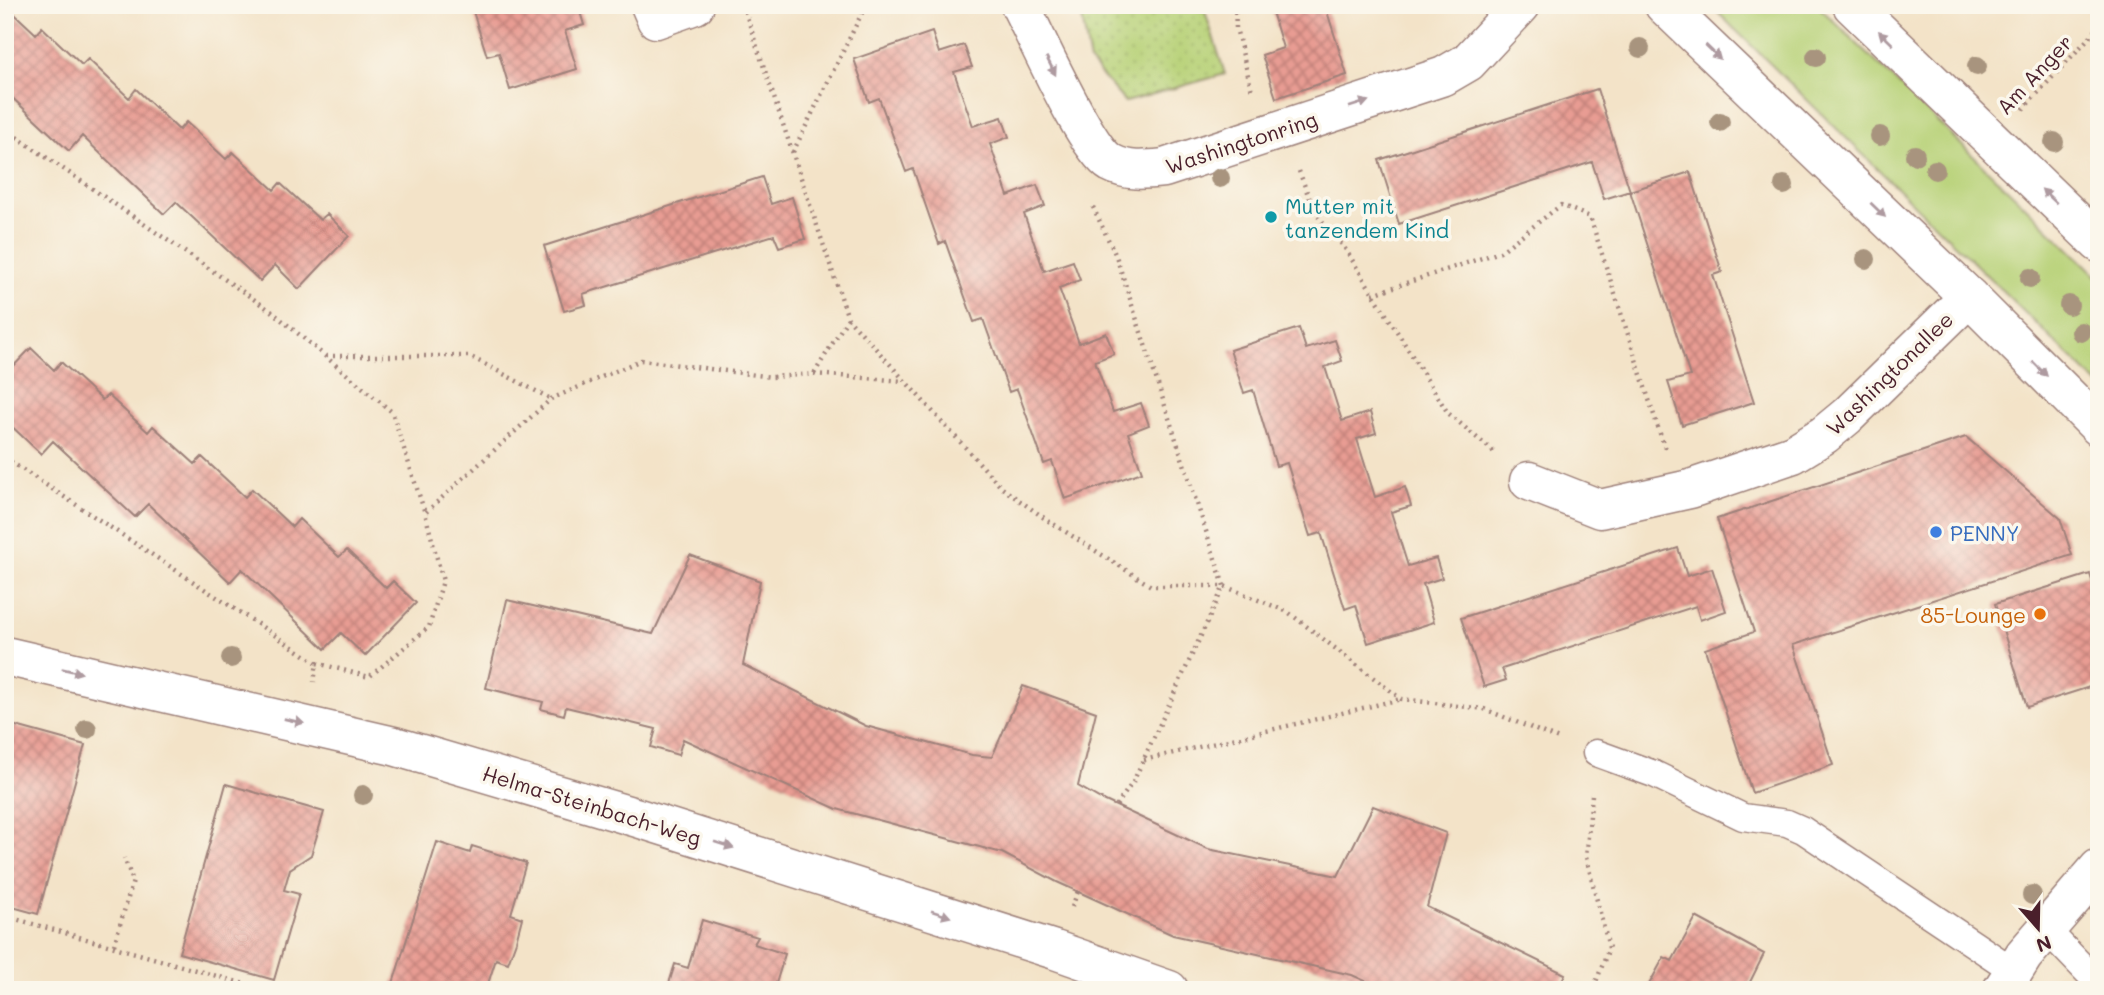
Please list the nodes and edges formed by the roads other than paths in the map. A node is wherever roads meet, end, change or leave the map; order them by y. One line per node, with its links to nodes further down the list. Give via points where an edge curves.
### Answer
1 (650, 5): 2 (street, via 656,19)
2 (695, 5)
3 (1020, 5): 4 (street, Washingtonring, one-way to 4, via 1090,139 1110,162 1135,171 1164,168 1444,76 1468,62)
4 (1521, 5)
5 (1664, 5): 8 (street, Washingtonallee, one-way to 8)
6 (1852, 5): 7 (street, one-way to 6)
7 (2099, 243)
8 (1969, 297): 9 (street, Washingtonallee, one-way to 9); 10 (street, Washingtonallee, via 1847,416 1793,454 1678,491 1600,509)
9 (2099, 427)
10 (1529, 481)
11 (5, 656): 17 (street, Helma-Steinbach-Weg, one-way to 17, via 394,746 591,803)
12 (1596, 753): 15 (lane, via 1654,774 1742,817 1787,823 1803,830)
13 (2099, 868): 14 (street)
14 (2046, 929): 15 (street); 16 (lane)
15 (2008, 980)
16 (2099, 984)
17 (1169, 990)

